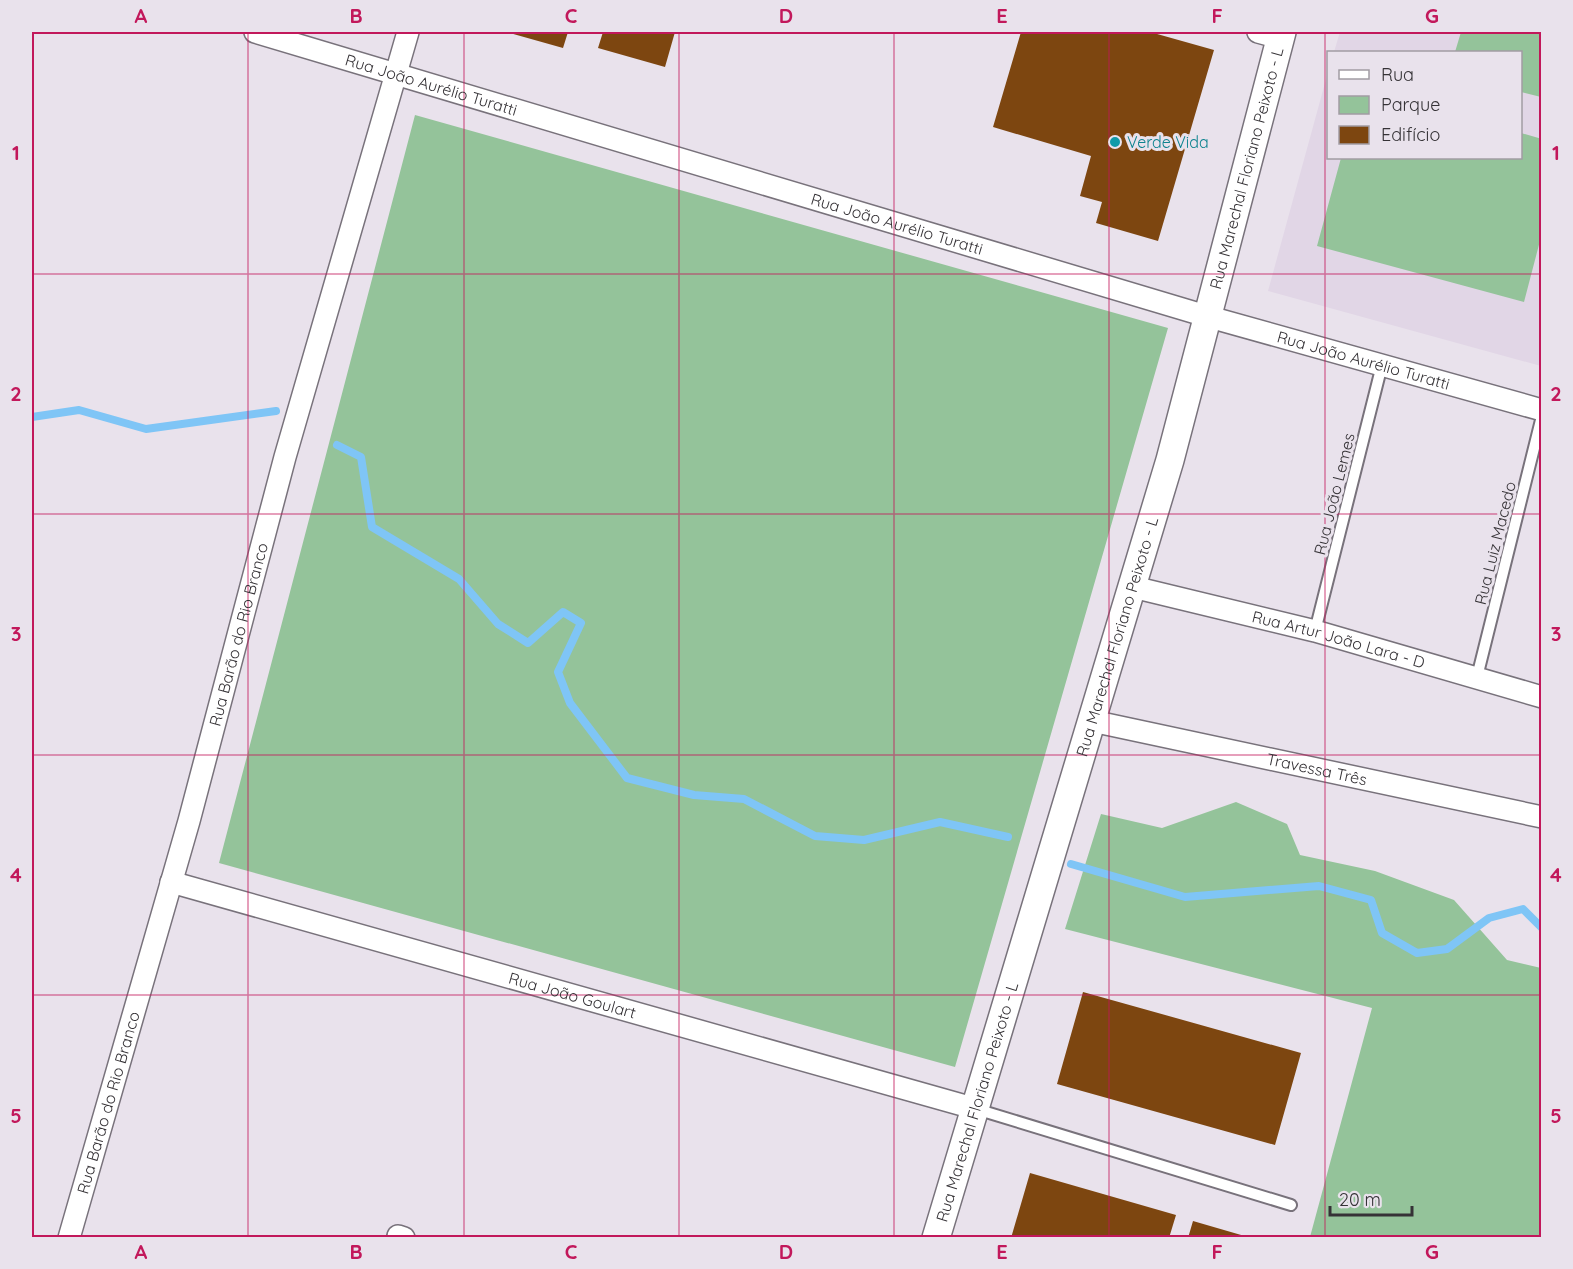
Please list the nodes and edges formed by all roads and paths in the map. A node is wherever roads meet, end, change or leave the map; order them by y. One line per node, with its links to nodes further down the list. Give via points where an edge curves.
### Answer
1 (255, 32): 4 (street, Rua João Aurélio Turatti)
2 (408, 32): 4 (street, Rua Barão do Rio Branco)
3 (1273, 34): 5 (street, Rua Marechal Floriano Peixoto - L)
4 (396, 74): 5 (street, Rua João Aurélio Turatti); 15 (street, Rua Barão do Rio Branco, via 285,457)
5 (1206, 316): 6 (street, Rua João Aurélio Turatti); 9 (street, Rua Marechal Floriano Peixoto - L)
6 (1382, 365): 7 (street, Rua João Aurélio Turatti); 10 (lane, Rua João Lemes)
7 (1542, 410)
8 (1542, 417): 11 (lane, Rua Luiz Macedo)
9 (1133, 587): 10 (street, Rua Artur João Lara - D); 13 (street, Rua Marechal Floriano Peixoto - L)
10 (1315, 631): 11 (street, Rua Artur João Lara - D)
11 (1477, 677): 12 (street, Rua Artur João Lara - D)
12 (1542, 697)
13 (1092, 721): 14 (street, Travessa Três); 16 (street, Rua Marechal Floriano Peixoto - L)
14 (1542, 818)
15 (171, 882): 16 (street, Rua João Goulart); 18 (street, Rua Barão do Rio Branco)
16 (973, 1108): 17 (lane); 19 (street, Rua Marechal Floriano Peixoto - L)
17 (1291, 1205)
18 (69, 1238)
19 (936, 1238)

